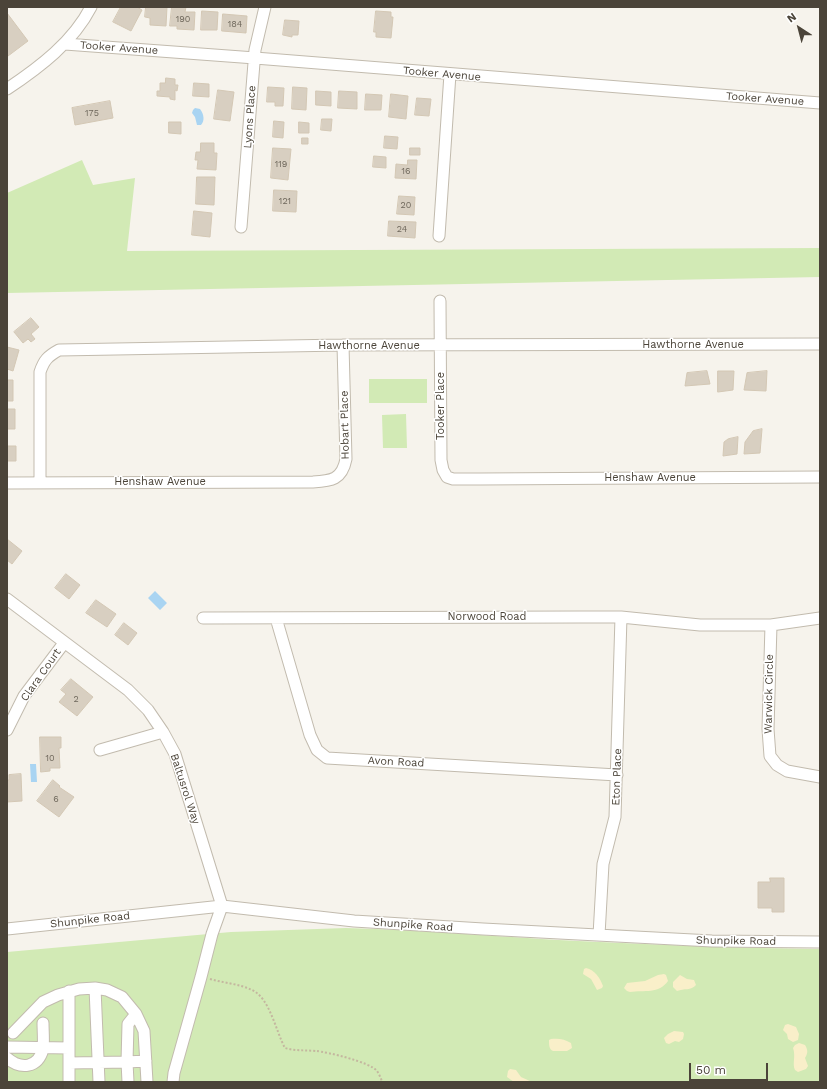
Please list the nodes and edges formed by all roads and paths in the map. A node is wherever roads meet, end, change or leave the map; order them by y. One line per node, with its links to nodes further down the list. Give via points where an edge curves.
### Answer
1 (92, 7): 3 (street)
2 (265, 7): 4 (street, Lyons Place)
3 (65, 44): 4 (street, Tooker Avenue); 6 (street)
4 (254, 58): 5 (street, Tooker Avenue); 8 (street, Lyons Place)
5 (450, 74): 7 (street, Tooker Avenue); 9 (street)
6 (7, 89)
7 (820, 103)
8 (241, 227)
9 (439, 236)
10 (440, 301): 13 (street, Tooker Place)
11 (820, 344): 13 (street, Hawthorne Avenue)
12 (343, 346): 13 (street, Hawthorne Avenue); 16 (street, Hobart Place, via 345,468 338,477); 17 (street, Hawthorne Avenue, via 59,350 43,362 40,372)
13 (441, 346): 15 (street, Tooker Place, via 443,470 447,477 453,479)
14 (820, 477): 15 (street, Henshaw Avenue)
15 (480, 480)
16 (312, 482): 17 (street, Henshaw Avenue)
17 (40, 483): 18 (street, Henshaw Avenue)
18 (7, 484)
19 (7, 599): 25 (street, Baltusrol Way)
20 (621, 617): 22 (street, Norwood Road); 24 (street, Norwood Road, via 700,625); 29 (street, Eton Place)
21 (203, 618): 22 (street, Norwood Road)
22 (276, 618): 29 (street, Avon Road, via 310,735 317,750 327,758)
23 (820, 618): 24 (street)
24 (771, 625): 30 (street, Warwick Circle, via 768,729 770,756 777,765 787,771)
25 (64, 643): 26 (street, Clara Court, via 24,696); 27 (street, Baltusrol Way, via 128,690 148,710)
26 (7, 730)
27 (163, 732): 28 (street); 31 (street, Baltusrol Way, via 175,754)
28 (100, 750)
29 (617, 775): 33 (street, Eton Place, via 615,817 603,864)
30 (820, 777)
31 (222, 906): 32 (street, Shunpike Road); 33 (street, Shunpike Road, via 354,921); 35 (street)
32 (7, 929)
33 (599, 935): 34 (street, Shunpike Road, via 712,941)
34 (820, 942)
35 (201, 977): 53 (street); 54 (path, via 252,990 258,994 267,1006 285,1048 339,1055 367,1064 376,1070)
36 (94, 988): 37 (street); 38 (street, via 107,990 122,997); 46 (street)
37 (70, 991): 40 (street, via 43,1002); 43 (street)
38 (136, 1014): 45 (street, via 144,1031); 47 (street, via 128,1024)
39 (43, 1024): 42 (street)
40 (10, 1030): 41 (street)
41 (9, 1047): 42 (street)
42 (43, 1048): 43 (street); 44 (street, via 39,1058 32,1065 24,1066)
43 (69, 1048): 48 (street)
44 (7, 1058)
45 (146, 1061): 47 (street); 52 (street)
46 (99, 1062): 47 (street); 48 (street); 50 (street)
47 (127, 1062): 51 (street)
48 (69, 1063): 49 (street)
49 (69, 1082)
50 (99, 1082)
51 (128, 1082)
52 (147, 1082)
53 (173, 1082)
54 (382, 1082)

